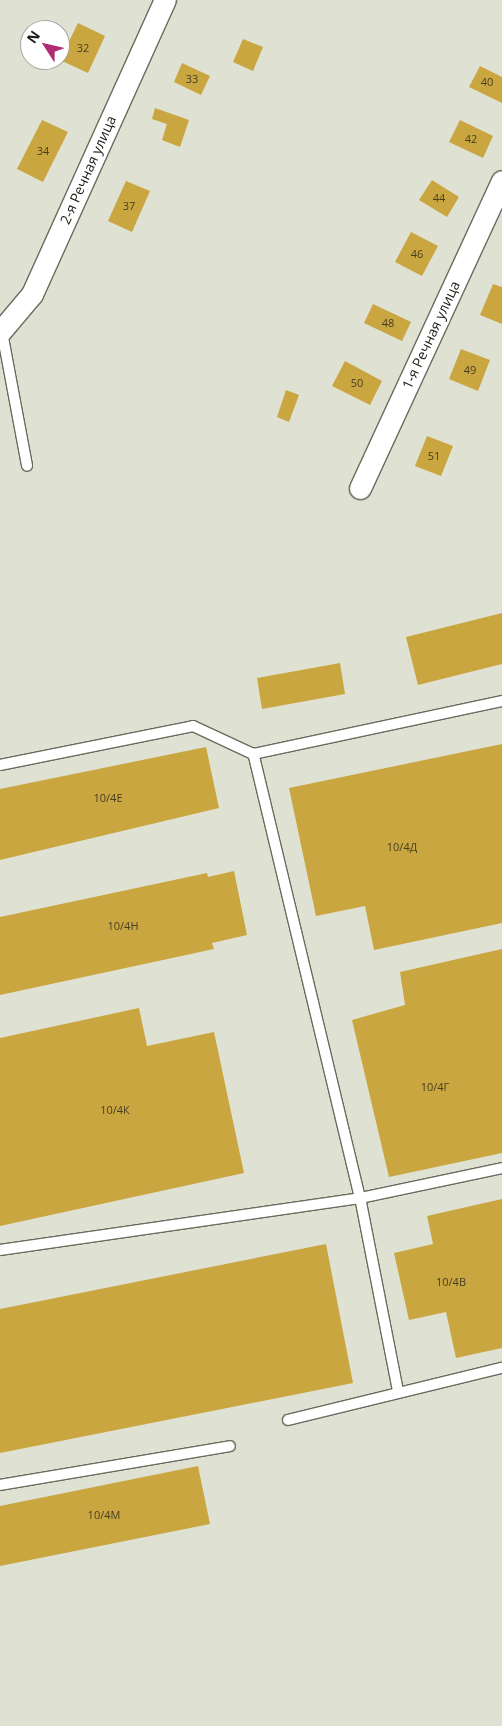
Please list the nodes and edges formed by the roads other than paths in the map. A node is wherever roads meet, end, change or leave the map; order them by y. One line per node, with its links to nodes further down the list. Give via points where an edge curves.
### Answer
1 (165, 0): 3 (street, 2-я Речная улица, via 32,294)
2 (502, 182): 5 (street, 1-я Речная улица)
3 (1, 332): 4 (lane)
4 (27, 466)
5 (360, 488)
6 (502, 701): 7 (lane)
7 (253, 754): 8 (lane, via 193,726); 10 (lane)
8 (0, 764)
9 (502, 1168): 10 (lane)
10 (360, 1198): 11 (lane); 13 (lane)
11 (0, 1250)
12 (502, 1368): 13 (lane)
13 (398, 1391): 14 (lane)
14 (288, 1420)
15 (230, 1446): 16 (lane)
16 (0, 1485)

